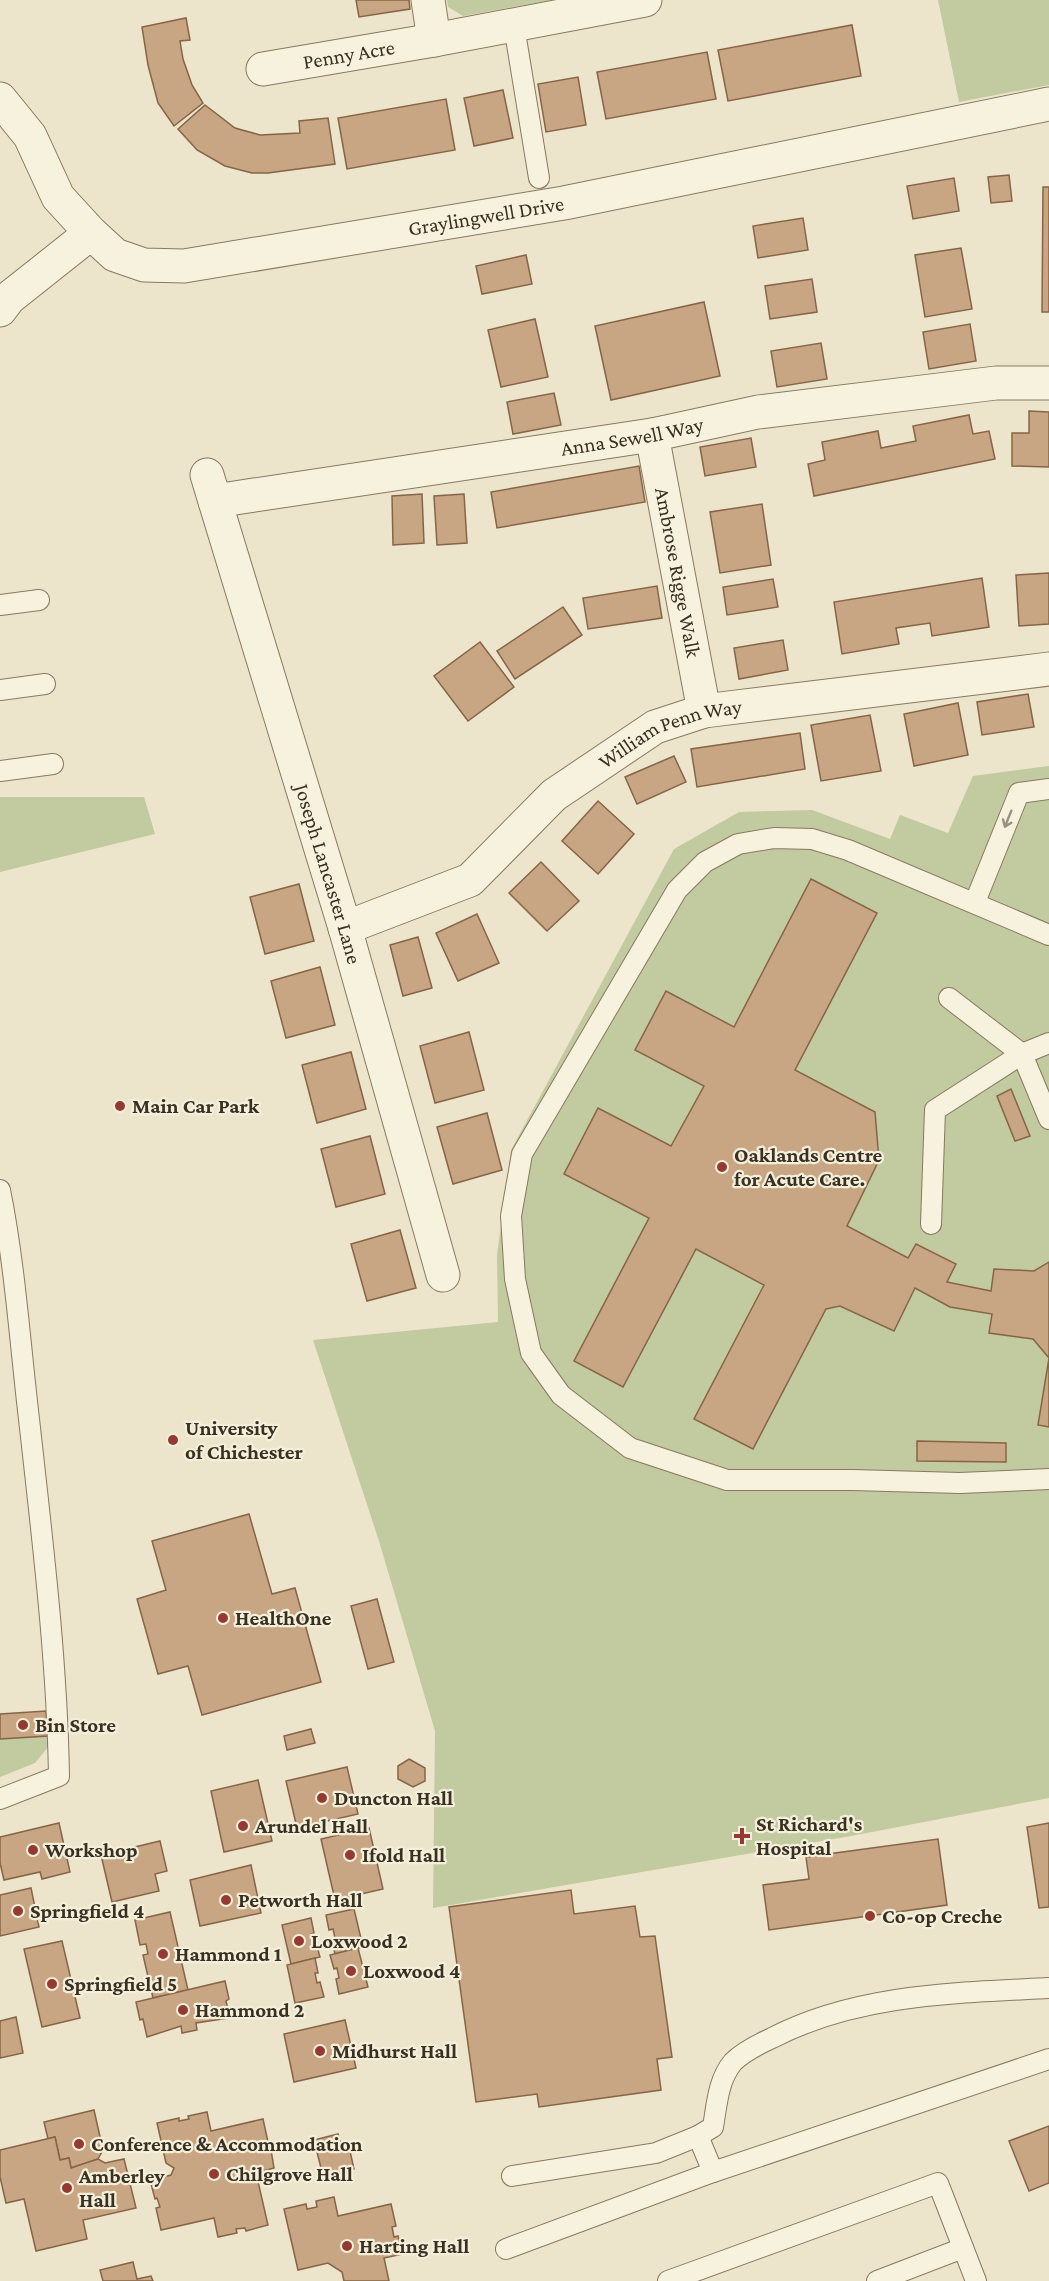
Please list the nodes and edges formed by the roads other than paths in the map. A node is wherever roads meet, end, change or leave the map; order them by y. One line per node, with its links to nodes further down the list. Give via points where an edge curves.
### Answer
1 (428, 0): 5 (street)
2 (645, 0): 3 (street, Penny Acre)
3 (585, 5): 4 (street, Penny Acre)
4 (514, 26): 5 (street, Penny Acre); 9 (lane)
5 (435, 40): 6 (street, Penny Acre)
6 (262, 69)
7 (0, 99): 10 (street, Graylingwell Drive, via 30,136 58,197)
8 (1049, 104): 10 (street, Graylingwell Drive, via 564,203 184,266 144,265 115,255)
9 (539, 178)
10 (91, 233): 11 (street, via 9,298)
11 (0, 310)
12 (1049, 383): 13 (street, Anna Sewell Way, via 996,383 758,412)
13 (652, 435): 14 (street, Anna Sewell Way); 20 (street, Ambrose Rigge Walk)
14 (211, 488): 25 (street, Joseph Lancaster Lane)
15 (39, 600): 16 (lane)
16 (0, 605)
17 (1049, 669): 20 (street, William Penn Way)
18 (45, 684): 19 (lane)
19 (0, 690)
20 (704, 711): 25 (street, William Penn Way, via 655,727 554,795 470,880)
21 (53, 764): 22 (lane)
22 (0, 771)
23 (1049, 789): 24 (lane, one-way to 24, via 1018,793)
24 (975, 902): 26 (lane); 34 (lane, via 812,839 774,838 738,844 705,862 677,890 522,1154 511,1216 515,1279 531,1353 537,1362 561,1395 630,1448 727,1480 960,1483)
25 (345, 928): 33 (street, Joseph Lancaster Lane)
26 (1049, 935)
27 (949, 998): 29 (lane)
28 (1049, 1043): 29 (lane)
29 (1022, 1054): 30 (lane); 32 (lane, via 936,1110)
30 (1049, 1119)
31 (0, 1190): 35 (lane, via 40,1521 59,1776)
32 (931, 1224)
33 (443, 1275)
34 (1049, 1479)
35 (0, 1799)
36 (1049, 1988): 38 (lane, via 857,2006 789,2029 758,2044 734,2062 721,2083 713,2127)
37 (1049, 2059): 39 (lane)
38 (698, 2136): 39 (lane); 40 (lane, via 656,2153)
39 (713, 2172): 42 (lane)
40 (512, 2176)
41 (963, 2248): 43 (lane, via 938,2183); 44 (lane); 45 (lane)
42 (506, 2249)
43 (668, 2281)
44 (877, 2281)
45 (976, 2281)

